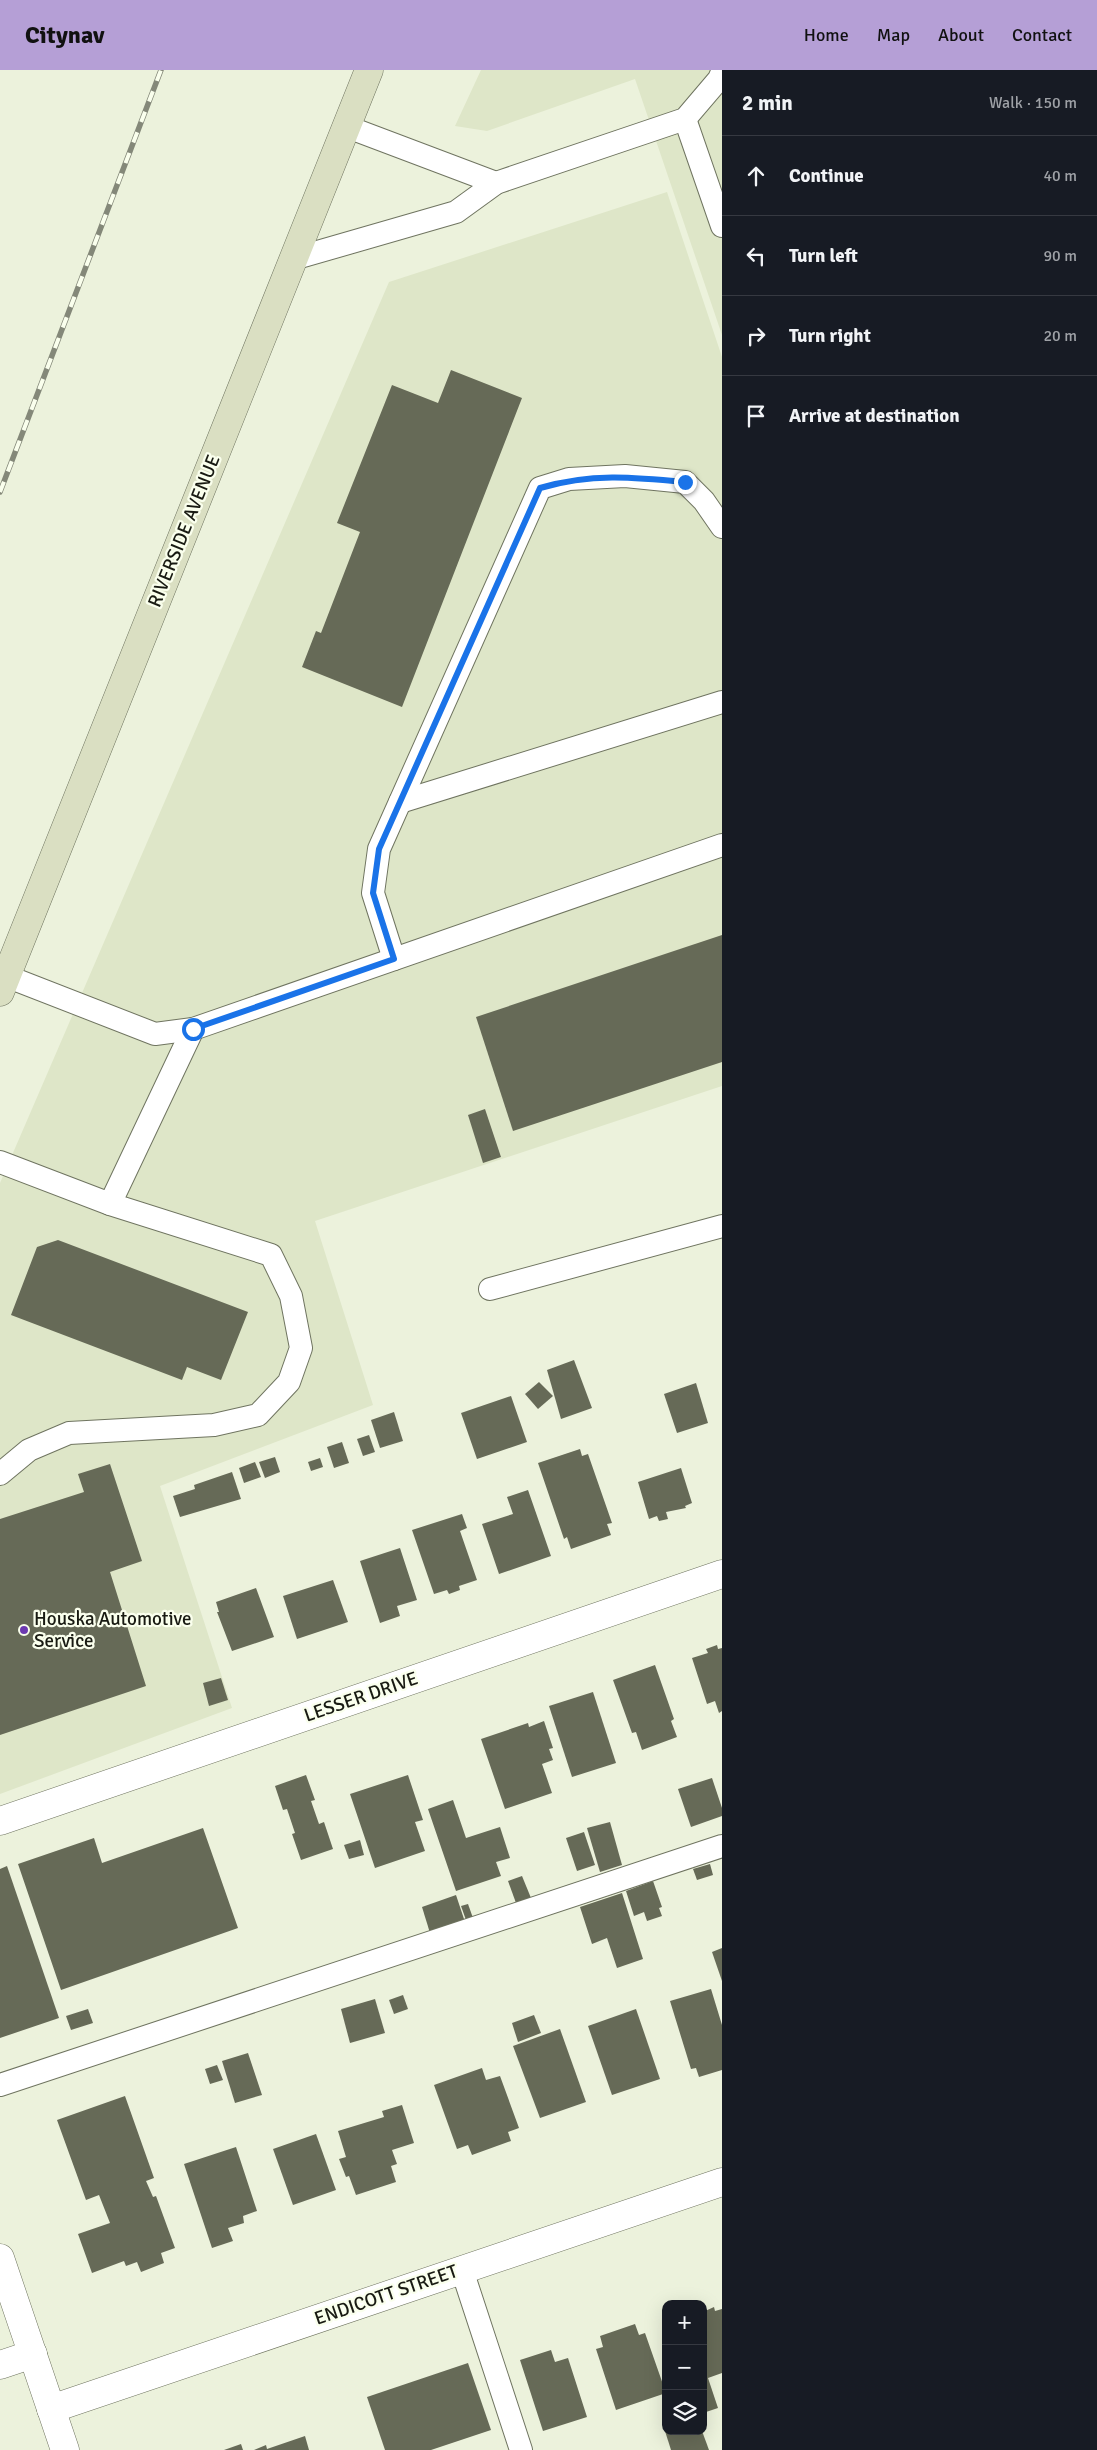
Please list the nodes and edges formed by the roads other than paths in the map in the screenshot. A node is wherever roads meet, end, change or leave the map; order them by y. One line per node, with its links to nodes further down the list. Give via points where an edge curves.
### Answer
1 (369, 70): 4 (main road, RIVERSIDE AVENUE)
2 (722, 72): 3 (lane, via 720,79)
3 (685, 119): 5 (lane); 6 (lane)
4 (345, 126): 5 (lane); 7 (main road, RIVERSIDE AVENUE)
5 (496, 183): 7 (lane, via 456,212)
6 (722, 226)
7 (293, 259): 13 (main road, RIVERSIDE AVENUE)
8 (722, 527): 10 (lane, via 704,501 685,482 625,476 569,479 540,488)
9 (722, 702): 10 (lane)
10 (400, 802): 12 (lane, via 379,849 373,893)
11 (722, 845): 12 (lane)
12 (394, 959): 14 (lane)
13 (3, 984): 14 (lane, via 155,1034)
14 (193, 1029): 16 (lane)
15 (0, 1162): 16 (lane)
16 (110, 1204): 19 (lane, via 271,1256 291,1296 301,1348 289,1382 258,1415 214,1425 69,1433 29,1450)
17 (722, 1226): 18 (lane)
18 (490, 1290)
19 (0, 1474)
20 (722, 1574): 21 (street, LESSER DRIVE)
21 (0, 1820)
22 (722, 1846): 23 (lane)
23 (0, 2085)
24 (722, 2182): 26 (street, ENDICOTT STREET)
25 (0, 2258): 27 (street)
26 (462, 2270): 29 (street, ENDICOTT STREET); 31 (lane)
27 (32, 2354): 28 (street); 29 (street)
28 (0, 2365)
29 (51, 2409): 30 (street)
30 (65, 2450)
31 (522, 2450)

